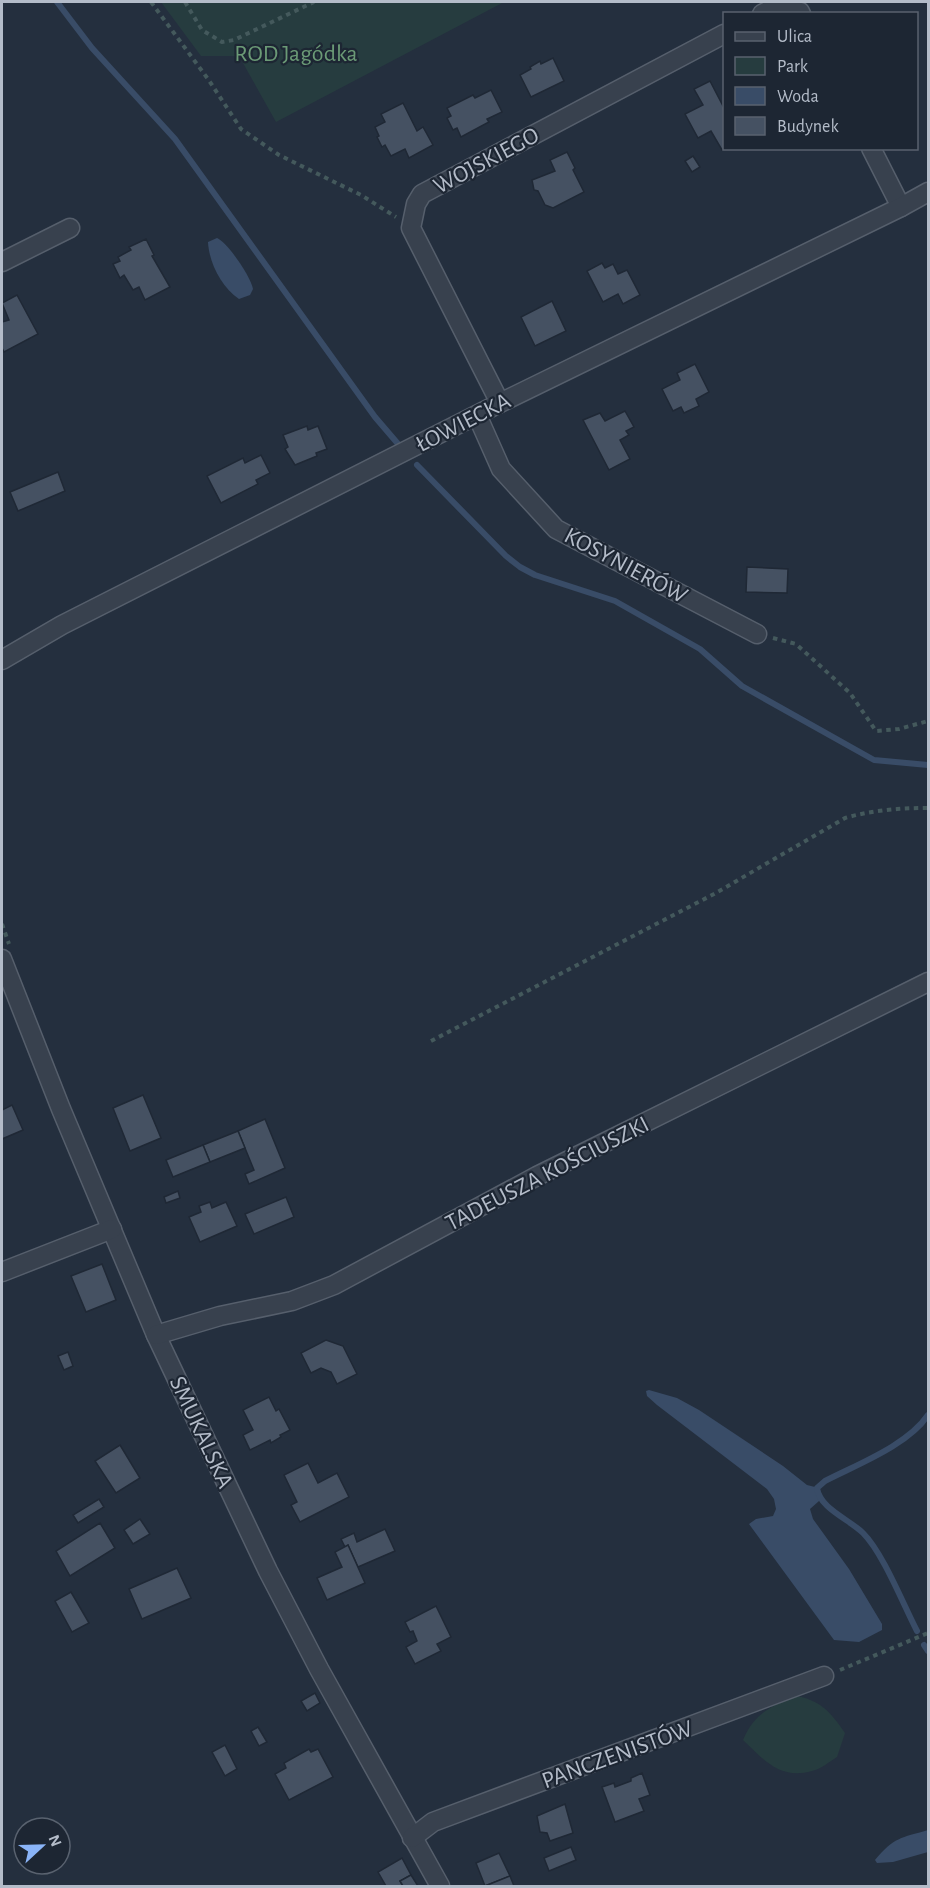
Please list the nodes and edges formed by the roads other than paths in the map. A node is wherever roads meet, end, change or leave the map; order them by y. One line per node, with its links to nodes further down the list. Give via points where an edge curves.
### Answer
1 (766, 12): 2 (street, via 773,8)
2 (800, 12)
3 (723, 35): 9 (street, WOJSKIEGO, via 422,194 411,228)
4 (872, 150): 6 (street)
5 (928, 192): 6 (street, ŁOWIECKA)
6 (901, 207): 9 (street, ŁOWIECKA)
7 (70, 228): 8 (street)
8 (2, 262)
9 (500, 403): 10 (street, ŁOWIECKA)
10 (477, 415): 11 (street, KOSYNIERÓW, via 501,469 556,529); 12 (street, ŁOWIECKA, via 62,625)
11 (757, 634)
12 (2, 660)
13 (6, 952): 15 (street, SMUKALSKA, via 61,1109)
14 (928, 982): 17 (street, TADEUSZA KOŚCIUSZKI, via 537,1176 334,1285 292,1301)
15 (112, 1229): 16 (street); 17 (street, SMUKALSKA)
16 (2, 1272)
17 (156, 1335): 19 (street, SMUKALSKA, via 268,1571)
18 (825, 1676): 19 (street, PANCZENISTÓW, via 433,1822)
19 (412, 1838): 20 (street, SMUKALSKA)
20 (440, 1887)

